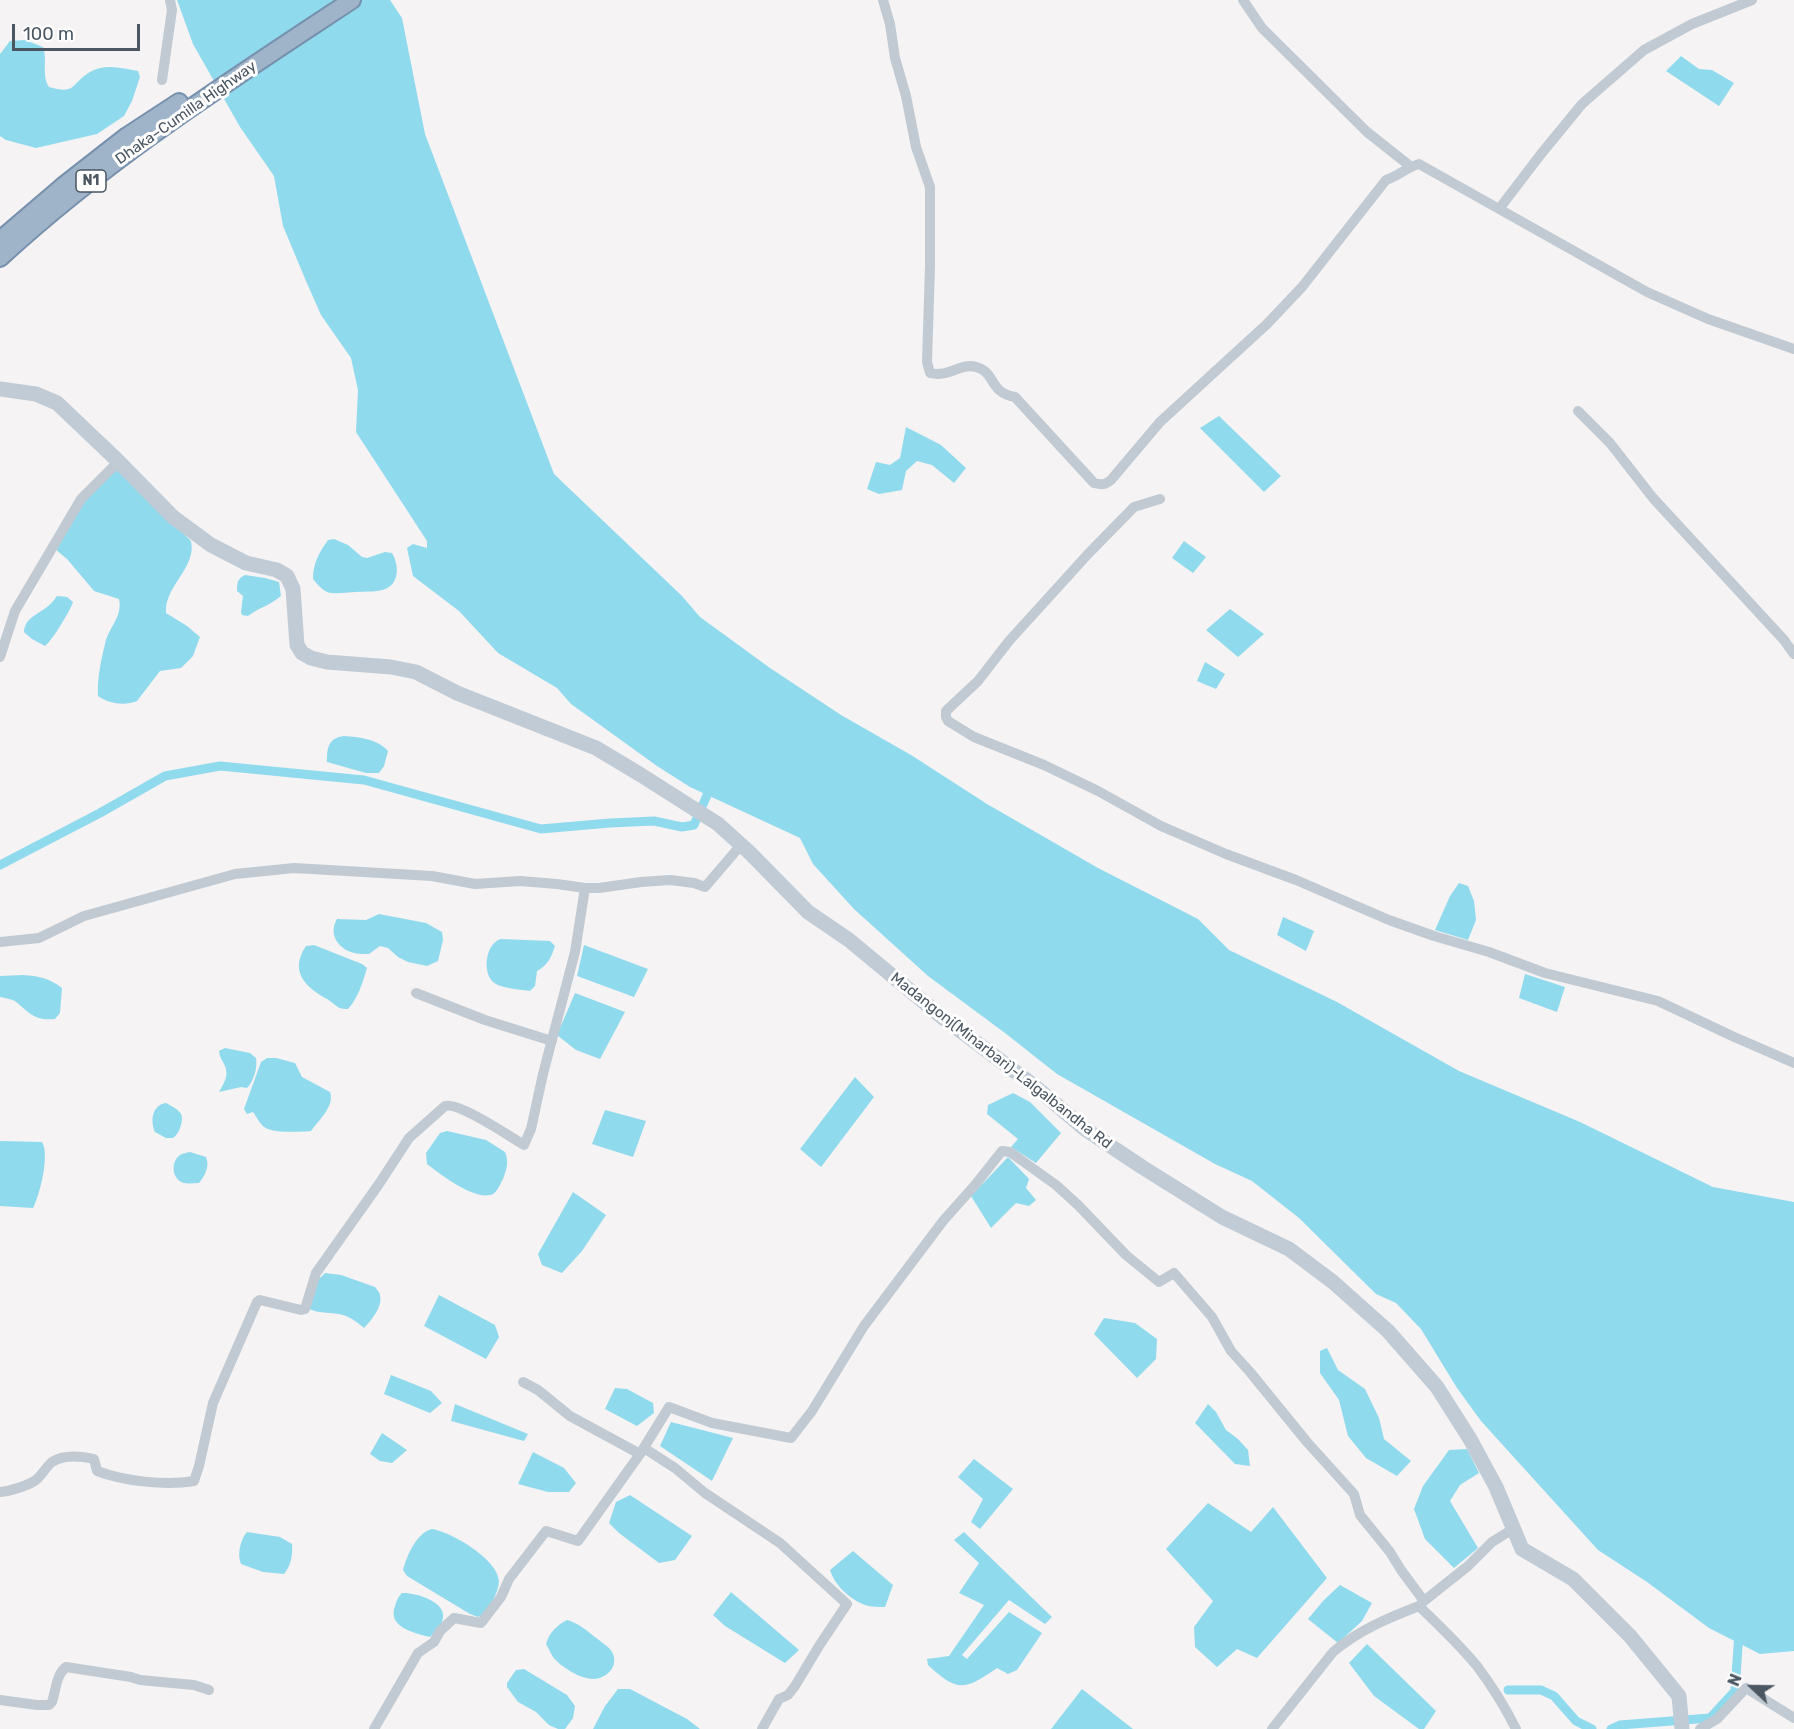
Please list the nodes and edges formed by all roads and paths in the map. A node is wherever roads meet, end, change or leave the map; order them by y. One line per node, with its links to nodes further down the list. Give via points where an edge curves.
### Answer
1 (170, 0): 7 (street)
2 (336, 0): 8 (highway, Dhaka–Cumilla Highway / N1)
3 (352, 0): 8 (highway, Dhaka–Cumilla Highway / N1)
4 (883, 0): 9 (street, via 916,147 930,187 930,373 939,375 971,365 985,371 999,391 1015,397 1094,483 1101,485 1111,480 1160,422 1302,287 1386,180)
5 (1243, 0): 9 (street, via 1278,44 1367,132)
6 (1752, 0): 10 (street, via 1692,24 1644,50 1582,104)
7 (162, 80)
8 (184, 106): 11 (highway, Dhaka–Cumilla Highway / N1, via 109,151); 12 (highway, Dhaka–Cumilla Highway / N1)
9 (1410, 166): 10 (street, via 1419,164)
10 (1499, 209): 13 (street, via 1647,292)
11 (0, 240)
12 (0, 258)
13 (1794, 350)
14 (0, 390): 16 (main road, via 36,394 57,402)
15 (1578, 411): 18 (street)
16 (119, 461): 19 (street, via 81,499 15,611); 20 (main road, Madangonj(Minarbari)-Lalgalbandha Rd, via 173,517 211,545 246,563 287,576 293,590 297,645 302,653 327,663 392,666 416,672 457,693 596,748 718,824)
17 (1160, 499): 25 (street, via 1134,507 1088,554 978,681 946,711 948,721 974,737 1098,791 1161,826 1389,920 1545,973 1658,1001)
18 (1794, 654)
19 (0, 657)
20 (741, 845): 21 (street, via 705,887 670,880); 29 (main road, Madangonj(Minarbari)-Lalgalbandha Rd, via 808,912 849,940 1085,1129 1222,1217 1289,1250 1333,1282 1388,1331 1437,1387 1496,1487)
21 (585, 888): 22 (street, via 520,881 475,884 432,876 294,868 235,874 84,916 39,938); 24 (street, via 575,952)
22 (0, 942)
23 (416, 993): 24 (street)
24 (552, 1041): 28 (street, via 524,1145 457,1107 445,1106 409,1138 316,1273 305,1309 257,1302 213,1403 194,1481 150,1482 105,1474 97,1471 94,1459 75,1456 52,1462 37,1480)
25 (1794, 1063)
26 (523, 1382): 27 (street, via 570,1416)
27 (642, 1451): 30 (street, via 669,1407 712,1423 791,1438 864,1326 943,1221 1002,1151 1010,1152 1056,1185 1159,1282 1174,1273 1212,1317 1231,1351 1354,1494 1360,1515 1390,1552); 35 (street, via 578,1541 546,1531 481,1623 454,1618 434,1642 418,1653); 36 (street, via 675,1468 780,1543 847,1604 795,1686 779,1699)
28 (0, 1492)
29 (1512, 1529): 30 (street); 34 (main road, Madangonj(Minarbari)-Lalgalbandha Rd, via 1522,1549 1573,1579 1630,1636 1679,1696)
30 (1421, 1604): 37 (street, via 1345,1641); 38 (street, via 1477,1666)
31 (209, 1690): 32 (street, via 66,1668 49,1705)
32 (0, 1700)
33 (1794, 1718): 39 (street, via 1746,1688 1717,1719)
34 (1682, 1727)
35 (374, 1729)
36 (762, 1729)
37 (1272, 1729)
38 (1516, 1729)
39 (1700, 1729)

